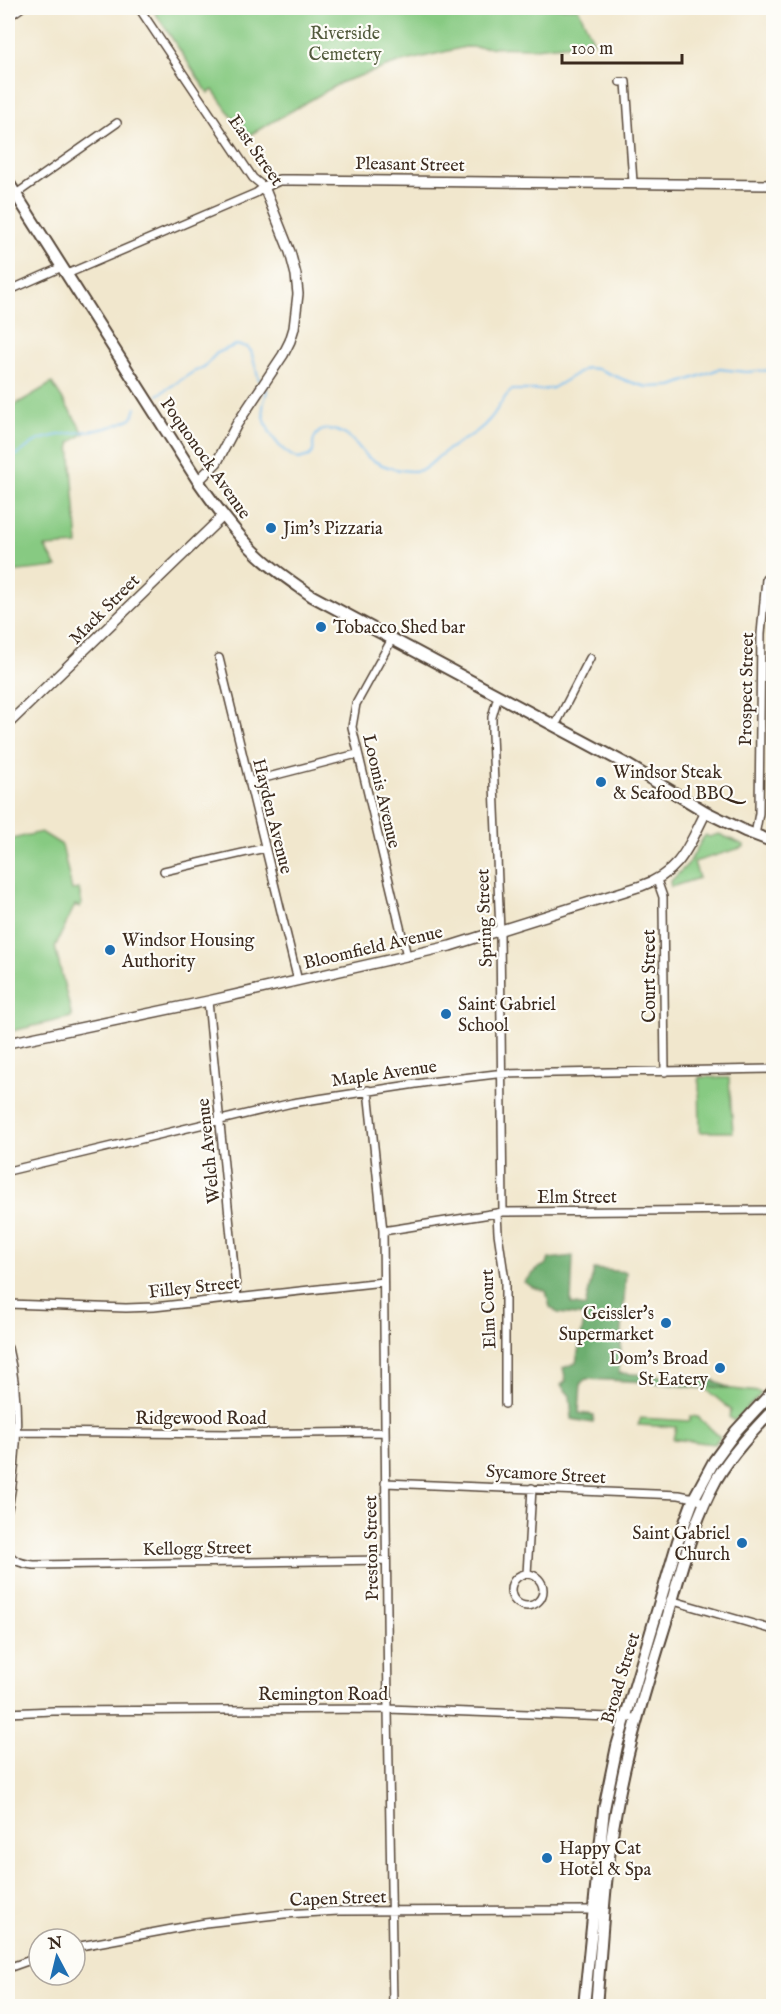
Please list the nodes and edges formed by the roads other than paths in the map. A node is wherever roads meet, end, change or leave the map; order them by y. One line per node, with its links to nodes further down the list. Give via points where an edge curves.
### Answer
1 (21, 8): 3 (street)
2 (139, 8): 9 (street, East Street, via 253,178)
3 (8, 16)
4 (620, 82): 7 (street, via 626,82 629,98)
5 (117, 123): 10 (street)
6 (8, 182): 10 (main road, Poquonock Avenue)
7 (633, 182): 8 (street, Pleasant Street); 9 (street, Pleasant Street, via 279,180)
8 (774, 185)
9 (264, 187): 11 (street, Pleasant Street); 13 (street, East Street, via 296,275 298,294 291,341 217,462)
10 (16, 194): 11 (main road, Poquonock Avenue)
11 (64, 271): 12 (street, Pleasant Street); 13 (main road, Poquonock Avenue)
12 (8, 291)
13 (198, 481): 14 (main road, Poquonock Avenue)
14 (223, 516): 16 (main road, Poquonock Avenue, via 280,574); 20 (street, Mack Street)
15 (770, 579): 25 (street, Prospect Street, via 761,634 759,813)
16 (392, 639): 19 (main road, Poquonock Avenue); 22 (street, Loomis Avenue, via 356,704 352,727)
17 (219, 658): 23 (street, Hayden Avenue)
18 (590, 658): 21 (street)
19 (498, 696): 21 (main road, Poquonock Avenue); 30 (street, Spring Street, via 492,734)
20 (8, 724)
21 (555, 726): 24 (main road, Poquonock Avenue)
22 (357, 754): 23 (street); 31 (street, Loomis Avenue)
23 (249, 782): 27 (street, Hayden Avenue)
24 (706, 812): 25 (main road, Poquonock Avenue); 29 (street, Bloomfield Avenue, via 680,860)
25 (755, 835): 26 (main road, Poquonock Avenue)
26 (774, 842)
27 (265, 848): 28 (street); 32 (street, Hayden Avenue)
28 (164, 871)
29 (657, 880): 30 (street, Bloomfield Avenue); 36 (street, Court Street, via 663,907)
30 (500, 932): 31 (street, Bloomfield Avenue); 37 (street, Spring Street)
31 (407, 956): 32 (street, Bloomfield Avenue)
32 (298, 981): 33 (street, Bloomfield Avenue)
33 (208, 1001): 34 (street, Bloomfield Avenue); 39 (street, Welch Avenue)
34 (8, 1043)
35 (774, 1069): 36 (street, Maple Avenue)
36 (665, 1072): 37 (street, Maple Avenue)
37 (503, 1074): 38 (street, Maple Avenue); 42 (street, Spring Street)
38 (368, 1090): 39 (street, Maple Avenue); 43 (street, Preston Street)
39 (220, 1120): 40 (street, Maple Avenue); 45 (street, Welch Avenue)
40 (8, 1171)
41 (774, 1210): 42 (street, Elm Street)
42 (500, 1212): 43 (street, Elm Street); 49 (street, Elm Court, via 498,1233 506,1281)
43 (383, 1231): 44 (street, Preston Street)
44 (383, 1282): 45 (street, Filley Street); 52 (street, Preston Street)
45 (237, 1298): 46 (street, Filley Street, via 126,1308)
46 (8, 1304)
47 (8, 1348): 51 (street)
48 (772, 1395): 55 (main road, Broad Street, via 722,1449)
49 (505, 1404)
50 (774, 1409): 55 (main road, Broad Street)
51 (16, 1432): 52 (street, Ridgewood Road); 56 (street)
52 (385, 1432): 53 (street, Preston Street)
53 (385, 1483): 54 (street, Sycamore Street); 58 (street, Preston Street)
54 (532, 1488): 55 (street, Sycamore Street, via 679,1495); 59 (street)
55 (699, 1500): 60 (main road, Broad Street, via 694,1529)
56 (8, 1509)
57 (9, 1556): 58 (street, Kellogg Street, via 34,1565)
58 (386, 1560): 62 (street, Preston Street)
59 (528, 1574): 59 (street, via 515,1580 511,1589 517,1602 532,1605 540,1598 543,1587)
60 (667, 1600): 61 (street); 64 (main road, Broad Street)
61 (774, 1630)
62 (388, 1708): 63 (street, Remington Road); 64 (street, Remington Road); 67 (street, Preston Street)
63 (8, 1713)
64 (632, 1717): 65 (main road, Broad Street, via 617,1746 604,1809); 66 (main road, Broad Street)
65 (593, 1910): 66 (street, Capen Street); 67 (street, Capen Street); 72 (main road, Broad Street)
66 (604, 1910): 73 (main road, Broad Street)
67 (391, 1911): 68 (street, Capen Street, via 258,1917); 71 (street, Preston Street)
68 (87, 1945)
69 (27, 1961): 70 (street)
70 (8, 1968)
71 (393, 2007)
72 (584, 2007)
73 (596, 2007)

